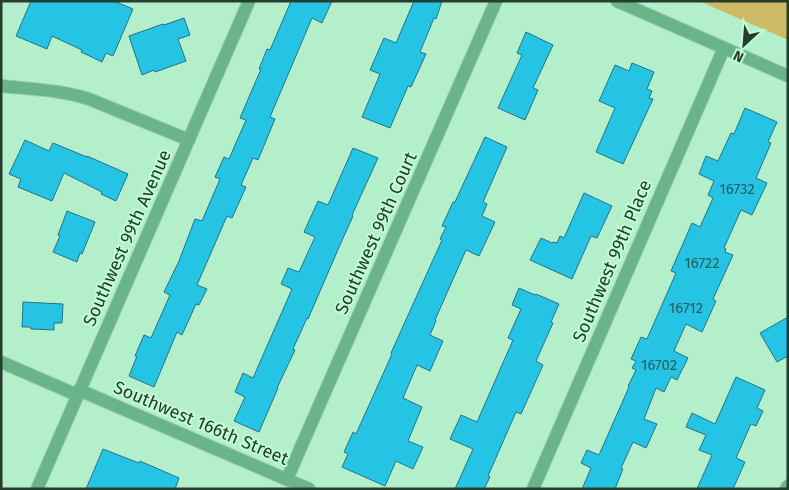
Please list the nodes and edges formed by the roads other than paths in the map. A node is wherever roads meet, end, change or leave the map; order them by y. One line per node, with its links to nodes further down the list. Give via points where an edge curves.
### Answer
1 (249, 1): 7 (street, Southwest 99th Avenue)
2 (496, 1): 10 (street, Southwest 99th Court)
3 (617, 1): 4 (street)
4 (724, 48): 5 (street); 13 (street, Southwest 99th Place)
5 (788, 76)
6 (1, 86): 7 (street, via 76,95)
7 (189, 140): 9 (street, Southwest 99th Avenue)
8 (1, 362): 9 (street, Southwest 166th Street)
9 (78, 393): 10 (street, Southwest 166th Street); 11 (street, Southwest 99th Avenue)
10 (288, 480): 12 (street, Southwest 166th Street)
11 (37, 489)
12 (309, 489)
13 (533, 489)

